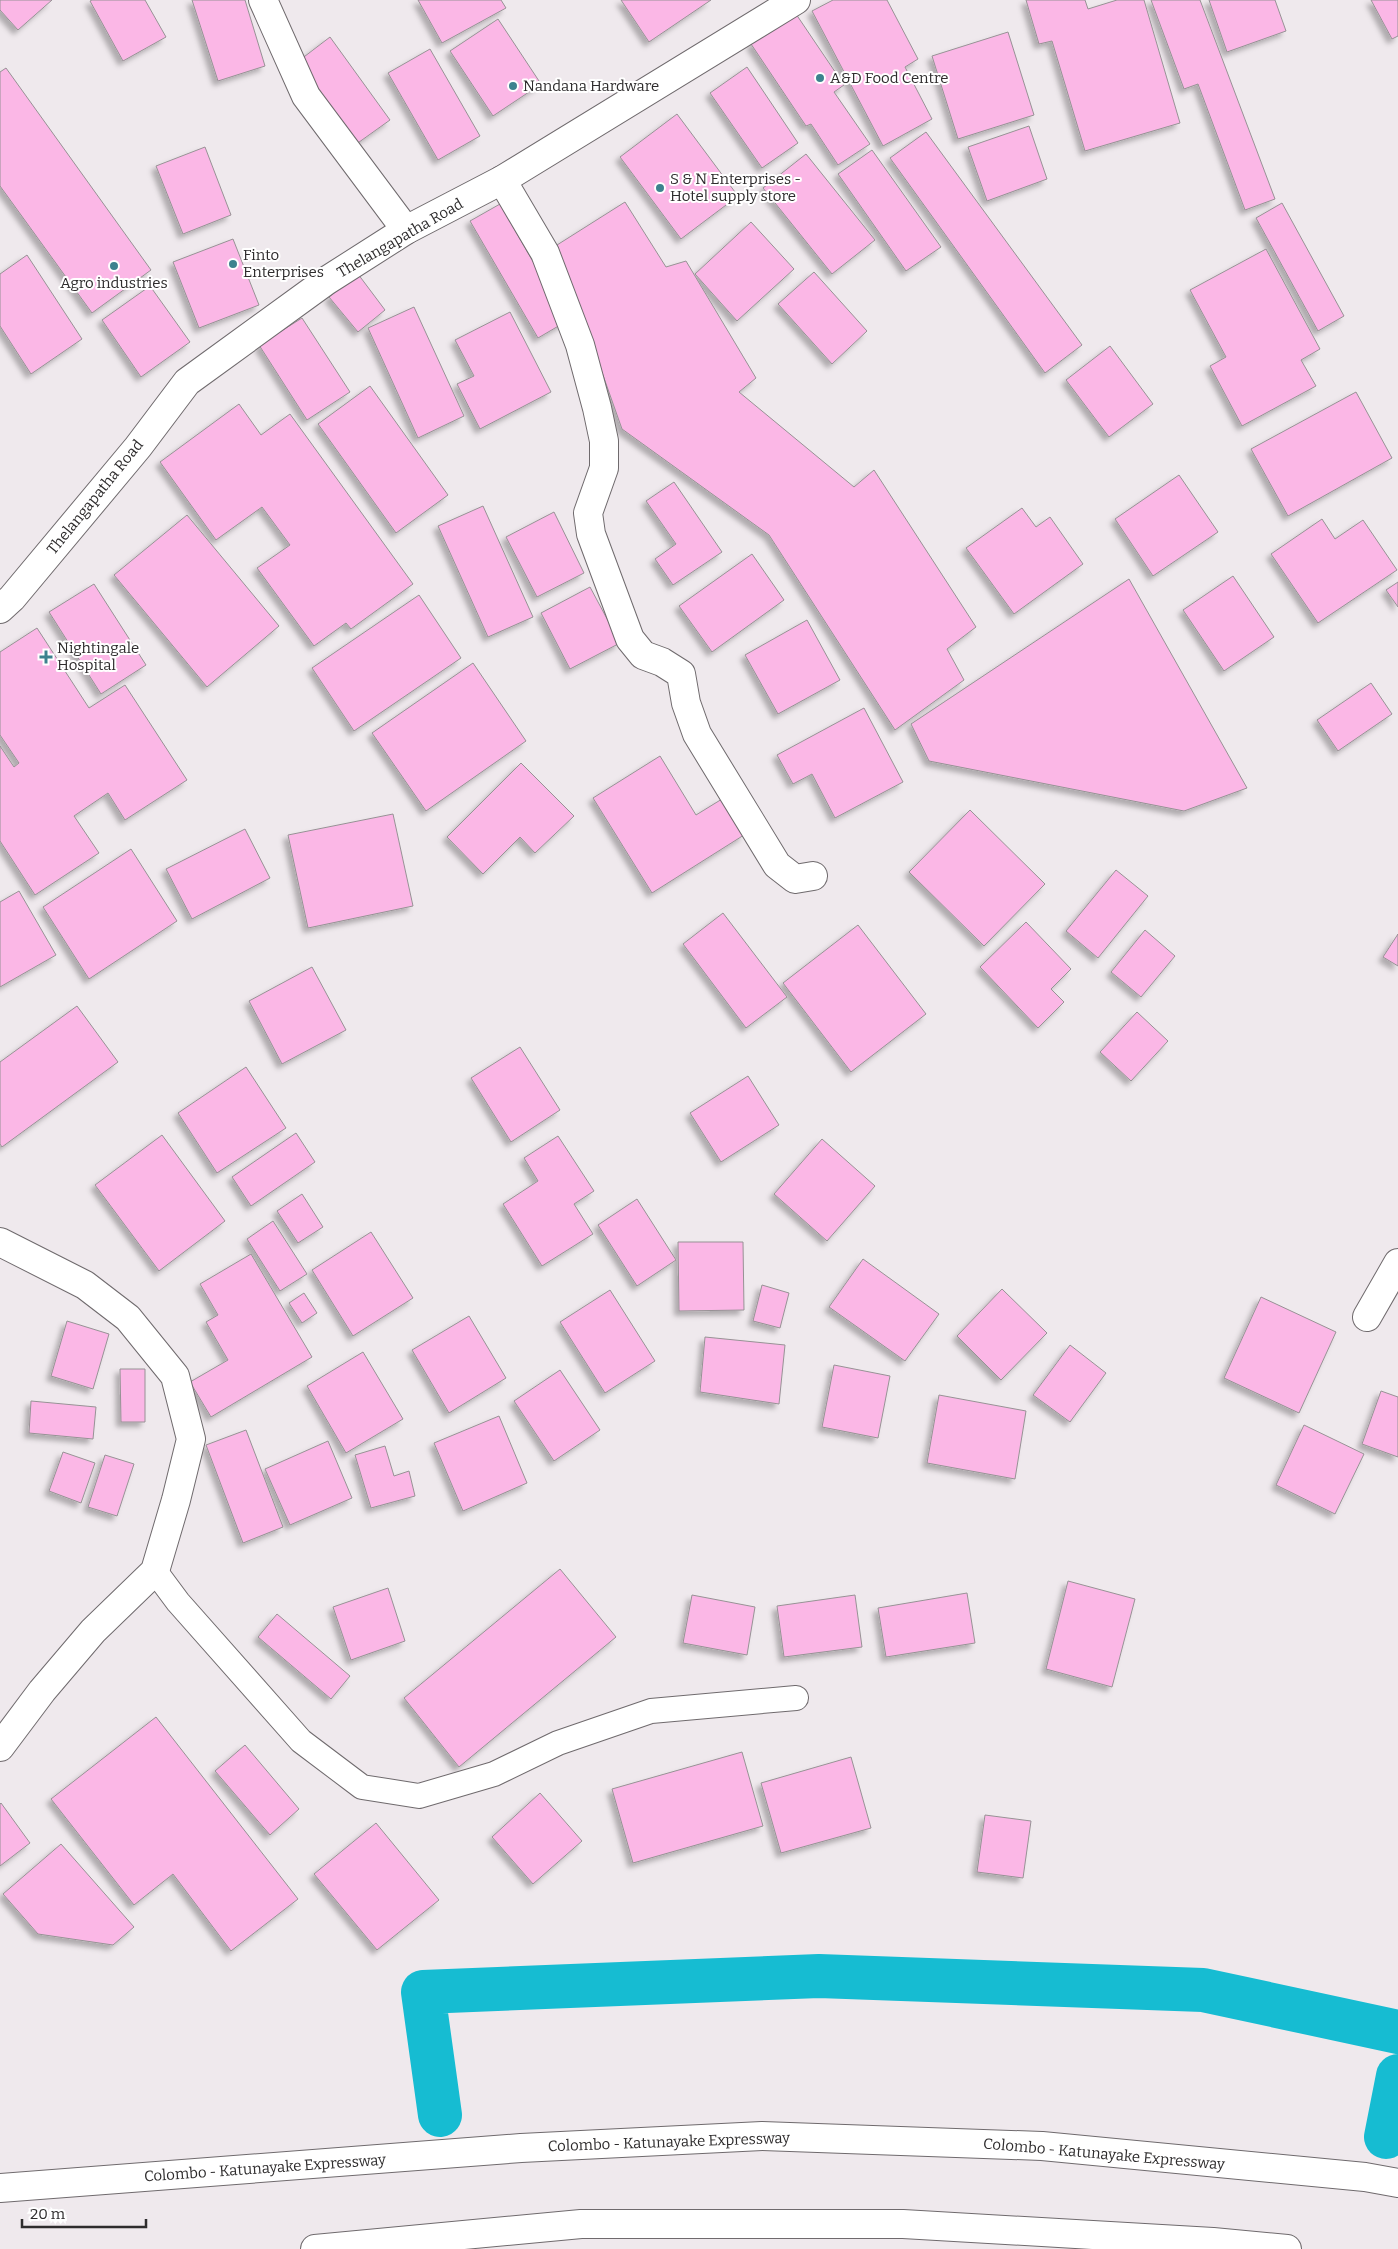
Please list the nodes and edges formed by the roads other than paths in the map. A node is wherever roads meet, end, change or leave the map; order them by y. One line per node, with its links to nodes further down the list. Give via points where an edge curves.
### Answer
1 (263, 0): 4 (main road, via 306,96)
2 (796, 0): 3 (main road, Thelangapatha Road)
3 (502, 180): 4 (main road, Thelangapatha Road); 6 (main road, via 545,253 585,363 604,441 604,468 588,512 591,534 630,639 643,655 681,674 686,703 697,734 777,865 795,878)
4 (406, 230): 5 (main road, Thelangapatha Road, via 311,292 187,382 138,447)
5 (0, 609)
6 (813, 876)
7 (0, 1242): 10 (main road, via 86,1285 128,1318 175,1376 191,1439)
8 (1398, 1263): 9 (main road)
9 (1367, 1317)
10 (155, 1571): 11 (lane, via 178,1602 301,1741 362,1787 419,1796 494,1774 558,1743 651,1711); 12 (main road, via 93,1631)
11 (796, 1698)
12 (0, 1747)
13 (1398, 2182): 14 (main road, Colombo - Katunayake Expressway, via 1042,2146 762,2136 521,2148)
14 (0, 2188)
15 (315, 2249): 16 (main road, via 581,2224 904,2224)
16 (1287, 2249)

